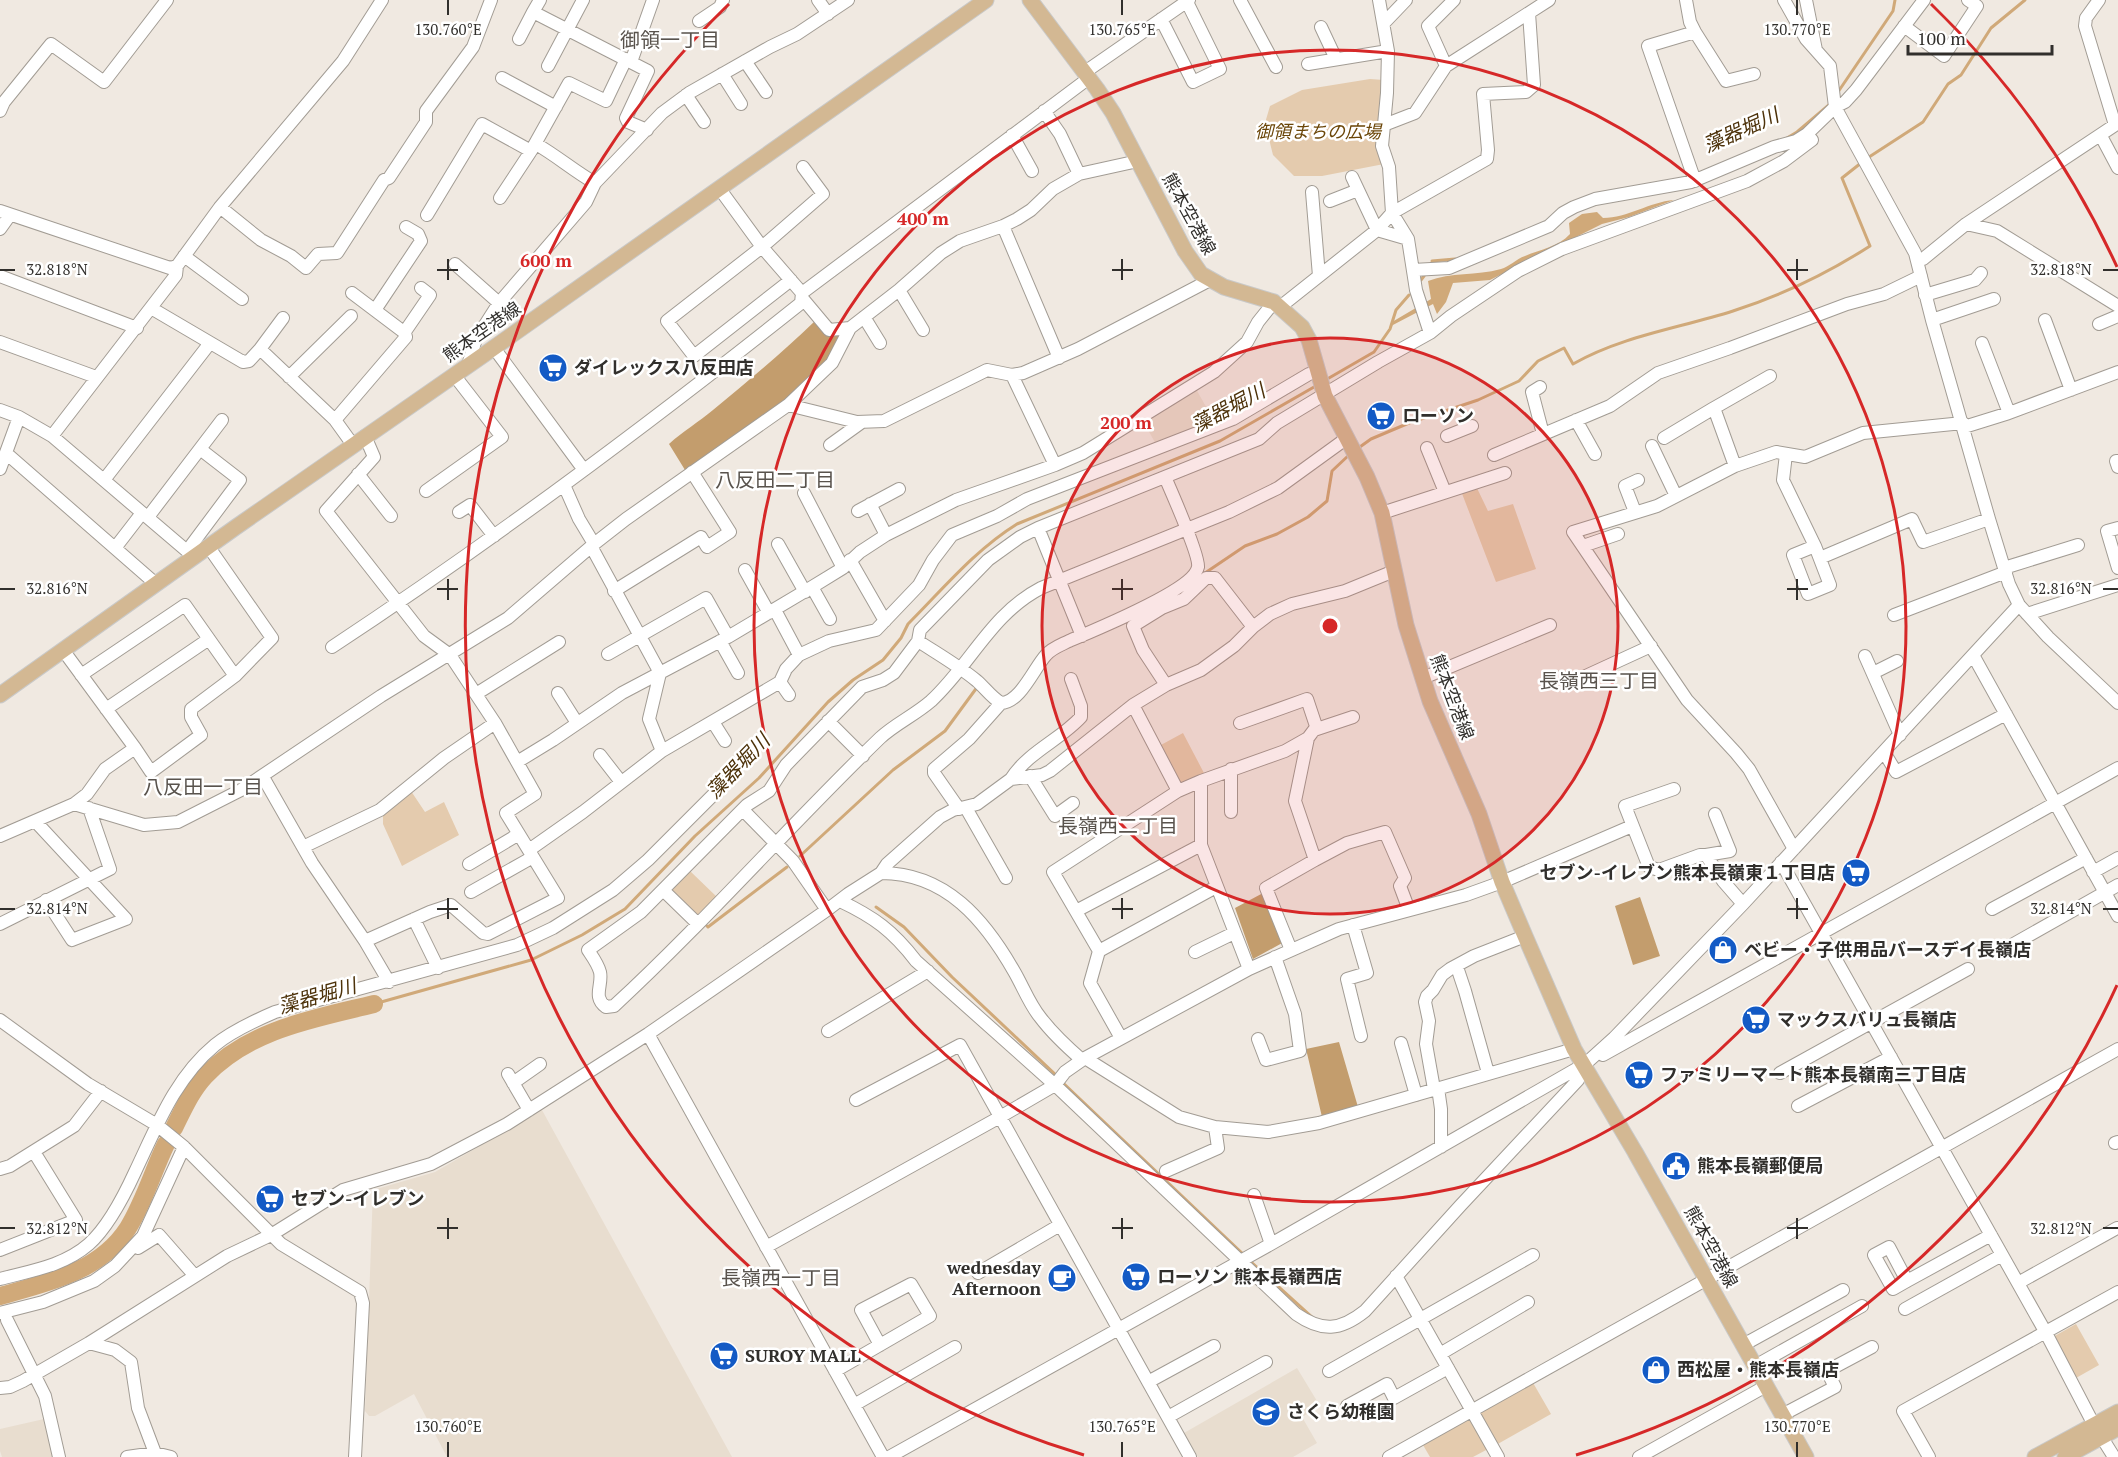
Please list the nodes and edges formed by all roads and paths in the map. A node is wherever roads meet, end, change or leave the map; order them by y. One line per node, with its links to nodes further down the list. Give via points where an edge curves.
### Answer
1 (167, 0): 53 (street, via 104,82 51,44)
2 (382, 0): 76 (street, via 343,61)
3 (491, 0): 76 (street, via 473,47 426,111 426,122 337,254 318,254 306,268 261,240)
4 (540, 0): 24 (street)
5 (583, 0): 32 (street)
6 (652, 0): 38 (street)
7 (723, 0): 28 (street, via 720,7)
8 (818, 0): 26 (street)
9 (848, 0): 26 (street)
10 (986, 0): 71 (main road, 熊本空港線)
11 (1030, 0): 46 (main road, 熊本空港線)
12 (1240, 0): 43 (street)
13 (1379, 0): 29 (street)
14 (1406, 0): 29 (street)
15 (1455, 0): 42 (street, via 1428,26)
16 (1550, 0): 25 (street)
17 (1686, 0): 33 (street)
18 (1784, 0): 36 (street)
19 (1806, 0): 36 (street)
20 (1924, 0): 30 (street)
21 (1968, 0): 30 (street, via 1977,6 1944,56)
22 (2099, 0): 56 (street, via 2085,26)
23 (1188, 1): 27 (street); 27 (street, via 1220,69 1193,82)
24 (533, 12): 32 (street); 34 (street)
25 (1529, 13): 42 (street); 78 (street, via 1534,85 1526,92 1483,94 1487,159)
26 (828, 14): 39 (street)
27 (1161, 20): 46 (street)
28 (699, 21)
29 (1384, 23): 35 (street)
30 (1904, 26): 52 (street, via 1856,90)
31 (1320, 28): 37 (street)
32 (567, 30): 38 (street); 41 (street)
33 (1695, 32): 45 (street, via 1726,81); 69 (street, via 1648,46)
34 (519, 39)
35 (1388, 51): 37 (street); 57 (street)
36 (1817, 51): 52 (street, via 1830,66)
37 (1336, 59): 40 (street)
38 (628, 61): 51 (street, via 606,100 568,83); 58 (street, via 648,71 626,118)
39 (745, 61): 44 (street); 48 (street)
40 (1308, 64)
41 (548, 66)
42 (1446, 66): 57 (street, via 1415,113)
43 (1276, 67)
44 (722, 74): 49 (street); 50 (street)
45 (1754, 74)
46 (1087, 75): 54 (street); 63 (main road, 熊本空港線)
47 (502, 78): 51 (street)
48 (766, 92)
49 (686, 95): 55 (street); 58 (street)
50 (741, 104)
51 (556, 107): 62 (street)
52 (1835, 107): 59 (street); 88 (street)
53 (0, 111)
54 (1044, 111): 60 (street); 67 (street)
55 (704, 122)
56 (2117, 124): 61 (street)
57 (1384, 125): 78 (street, via 1382,146 1389,168)
58 (647, 130): 70 (street)
59 (1807, 134): 69 (street); 120 (street, via 1812,140 1747,181 1562,249 1518,271)
60 (1012, 135): 66 (street); 101 (street)
61 (2101, 136): 65 (street); 80 (street)
62 (534, 147): 70 (street, via 562,159); 74 (street); 79 (street, via 482,124)
63 (1138, 161): 67 (street); 96 (main road, 熊本空港線, via 1185,251)
64 (803, 167): 86 (street, via 823,195)
65 (2118, 168)
66 (1032, 171)
67 (1080, 174): 81 (street)
68 (1352, 177): 72 (street)
69 (1695, 181): 90 (street, via 1595,199 1563,213 1549,226 1470,261 1449,268)
70 (596, 183): 104 (street, via 586,202)
71 (719, 188): 86 (street); 125 (main road, 熊本空港線)
72 (1358, 190): 75 (street); 84 (street)
73 (1312, 192): 93 (street)
74 (500, 198)
75 (1330, 201)
76 (220, 207): 87 (street)
77 (5, 213): 83 (street); 87 (street, via 170,268)
78 (1392, 213): 84 (street); 85 (street)
79 (427, 215)
80 (1966, 224): 88 (street); 106 (street, via 1997,231)
81 (1003, 226): 98 (street, via 956,243); 127 (street)
82 (406, 227): 108 (street, via 420,235 420,242)
83 (0, 229)
84 (1377, 230): 85 (street); 93 (street)
85 (1408, 239): 90 (street)
86 (762, 247): 95 (street); 95 (street, via 668,321 694,356)
87 (180, 261): 102 (street); 107 (street, via 176,274)
88 (1918, 261): 94 (street)
89 (455, 264): 104 (street)
90 (1413, 270): 120 (street)
91 (1981, 273): 100 (street, via 1975,279)
92 (0, 276): 116 (street)
93 (1319, 276): 105 (street)
94 (1921, 276): 100 (street); 146 (street, via 1884,294 1658,372 1610,406)
95 (790, 280): 101 (street)
96 (1210, 280): 105 (main road, 熊本空港線); 127 (street)
97 (421, 288): 119 (street, via 430,295)
98 (899, 290): 111 (street); 118 (street)
99 (352, 293): 108 (street)
100 (1925, 295): 113 (street)
101 (802, 296): 117 (street, via 829,330); 169 (street, via 801,303)
102 (242, 299)
103 (1994, 299): 113 (street)
104 (500, 303): 128 (street, via 476,339)
105 (1277, 304): 138 (main road, 熊本空港線, via 1302,327 1309,340); 165 (street, via 1258,322 1247,342 1214,372 1083,453)
106 (2118, 306)
107 (151, 308): 116 (street); 122 (street)
108 (375, 310): 119 (street)
109 (351, 316): 135 (street)
110 (2118, 316): 115 (street)
111 (864, 317): 117 (street); 123 (street)
112 (283, 318): 126 (street)
113 (1932, 320): 148 (street)
114 (2045, 320): 137 (street)
115 (2099, 323)
116 (137, 328): 134 (street)
117 (850, 328): 139 (street, via 832,363)
118 (922, 330)
119 (404, 333): 145 (street, via 404,342)
120 (1430, 333): 138 (street)
121 (0, 342): 134 (street)
122 (210, 343): 126 (street, via 243,362); 174 (street)
123 (880, 343)
124 (1982, 343): 142 (street)
125 (494, 348): 128 (main road, 熊本空港線); 169 (street)
126 (260, 349): 135 (street)
127 (1059, 358): 132 (street)
128 (468, 365): 131 (main road, 熊本空港線)
129 (2118, 372): 137 (street)
130 (1309, 374): 218 (street, via 1233,419 1027,499 956,532 941,547 919,585)
131 (454, 375): 154 (main road, 熊本空港線); 178 (street, via 502,437)
132 (1012, 375): 147 (street, via 987,370 893,419); 165 (street)
133 (1770, 376): 140 (street)
134 (96, 377): 151 (street)
135 (290, 377): 145 (street)
136 (1540, 387): 150 (street, via 1532,392)
137 (2071, 390): 142 (street)
138 (1325, 396): 157 (main road, 熊本空港線); 173 (street, via 1277,423 1259,440)
139 (788, 405): 147 (street); 170 (street)
140 (1714, 408): 153 (street); 166 (street)
141 (0, 410): 143 (street)
142 (2009, 413): 148 (street)
143 (19, 417): 151 (street); 160 (street)
144 (222, 420): 159 (street)
145 (335, 420): 154 (street)
146 (1576, 420): 150 (street); 161 (street)
147 (862, 422): 155 (street)
148 (1963, 425): 162 (street, via 1863,433 1805,457); 189 (street)
149 (1472, 426): 152 (street)
150 (1543, 434): 163 (street)
151 (52, 436): 174 (street)
152 (1447, 436)
153 (1664, 438)
154 (359, 441): 172 (street, via 374,456); 199 (main road, 熊本空港線)
155 (830, 445)
156 (1653, 446): 181 (street)
157 (1352, 447): 186 (main road, 熊本空港線); 192 (street, via 1278,488)
158 (1427, 448): 179 (street)
159 (200, 449): 187 (street); 202 (street, via 240,480)
160 (6, 453): 168 (street); 201 (street)
161 (1595, 454)
162 (1786, 454): 166 (street, via 1776,452); 189 (street, via 1783,480 1817,552 1912,519 1923,542)
163 (1494, 455)
164 (2118, 461): 167 (street)
165 (1055, 465): 194 (street, via 956,500)
166 (1735, 466): 181 (street)
167 (2118, 467)
168 (0, 469)
169 (584, 470): 176 (street)
170 (692, 472): 197 (street); 212 (street, via 730,532 707,547 700,537)
171 (1505, 473): 179 (street)
172 (358, 474): 188 (street); 213 (street, via 326,511)
173 (1165, 477): 190 (street); 192 (street)
174 (104, 480): 187 (street)
175 (1638, 480): 185 (street, via 1625,486)
176 (564, 484): 195 (street); 197 (street)
177 (899, 489): 182 (street)
178 (426, 491)
179 (1445, 492): 186 (street)
180 (804, 493): 203 (street)
181 (1676, 496): 185 (street)
182 (870, 504): 183 (street); 194 (street)
183 (858, 511)
184 (459, 512): 195 (street, via 470,505)
185 (1635, 512): 200 (street, via 1573,532)
186 (1382, 513): 207 (main road, 熊本空港線)
187 (145, 515): 201 (street); 202 (street)
188 (391, 516)
189 (1989, 519): 206 (street)
190 (1038, 528): 208 (street); 225 (street, via 988,560 924,626)
191 (2118, 528): 204 (street, via 2107,531)
192 (1187, 529): 208 (street); 222 (street, via 1198,565 1194,574 1125,618)
193 (1618, 534): 200 (street)
194 (886, 535): 203 (street)
195 (494, 536): 213 (street)
196 (778, 544): 211 (street)
197 (592, 545): 212 (street); 231 (street, via 508,618)
198 (2078, 545): 206 (street)
199 (208, 546): 202 (main road, 熊本空港線); 241 (street, via 272,638)
200 (1583, 546): 227 (street)
201 (115, 548): 209 (street)
202 (191, 554): 209 (main road, 熊本空港線)
203 (847, 564): 211 (street); 218 (street)
204 (2118, 568)
205 (745, 570): 215 (street)
206 (2005, 570): 214 (street); 216 (street)
207 (1394, 572): 220 (street, via 1345,591 1292,604); 243 (main road, 熊本空港線)
208 (1061, 580): 222 (street); 236 (street, via 1013,606)
209 (156, 584): 229 (main road, 熊本空港線)
210 (2118, 585): 214 (street)
211 (809, 590): 215 (street); 217 (street)
212 (614, 591): 221 (street)
213 (399, 603): 228 (street); 231 (street, via 424,636)
214 (2023, 609): 233 (street); 251 (street)
215 (772, 612): 224 (street); 232 (street)
216 (1894, 615)
217 (830, 619)
218 (885, 621): 232 (street, via 876,630 829,641)
219 (1550, 625): 243 (street)
220 (1253, 627): 246 (street, via 1201,670); 246 (street, via 1215,578 1206,578 1184,599 1133,626)
221 (640, 636): 224 (street, via 706,598); 230 (street); 239 (street)
222 (1082, 636): 252 (street, via 1049,652 1020,692)
223 (208, 639): 240 (street, via 184,605); 241 (street); 254 (street)
224 (724, 639): 237 (street); 239 (street)
225 (918, 641): 236 (street); 257 (street, via 889,677 862,687)
226 (559, 642): 248 (street)
227 (1651, 646): 242 (street, via 1577,680); 295 (street, via 1687,700 1749,769)
228 (332, 647)
229 (63, 650): 240 (street); 249 (main road, 熊本空港線)
230 (608, 654)
231 (450, 655): 248 (street); 274 (street, via 381,696)
232 (799, 655): 245 (street)
233 (1973, 655): 255 (street); 263 (street)
234 (1865, 656): 238 (street)
235 (1897, 661): 238 (street)
236 (960, 667): 252 (street); 269 (street, via 931,701 885,733)
237 (738, 673)
238 (1873, 673): 263 (street)
239 (660, 674): 260 (street); 266 (street, via 649,719)
240 (81, 675): 254 (street)
241 (235, 676): 265 (street, via 191,709 201,735 151,772)
242 (1552, 677)
243 (1423, 678): 308 (main road, 熊本空港線, via 1479,814)
244 (1071, 679): 275 (street, via 1081,717 1020,766)
245 (780, 682): 250 (street); 258 (street)
246 (1166, 685): 253 (street)
247 (558, 693): 260 (street)
248 (476, 694): 259 (street)
249 (0, 695)
250 (789, 695)
251 (2118, 703)
252 (1001, 704): 285 (street, via 934,769)
253 (1133, 705): 273 (street, via 1050,771); 280 (street)
254 (106, 709): 265 (street)
255 (2006, 714): 267 (street, via 1896,772); 283 (street)
256 (1353, 717): 262 (street)
257 (828, 721): 269 (street); 286 (street, via 786,765 773,787)
258 (712, 722): 264 (street); 266 (street)
259 (495, 723): 270 (street); 296 (street, via 380,810)
260 (577, 723): 270 (street)
261 (1240, 723): 262 (street, via 1307,699)
262 (1313, 733): 272 (street, via 1285,751); 301 (street, via 1295,801)
263 (1900, 735): 267 (street)
264 (725, 741)
265 (135, 748): 282 (street, via 105,769 87,794)
266 (662, 751): 277 (street)
267 (1884, 752): 295 (street)
268 (600, 755): 277 (street)
269 (863, 756): 293 (street)
270 (517, 762): 291 (street, via 535,794 506,813)
271 (2118, 768): 283 (street)
272 (1232, 770): 278 (street); 287 (street)
273 (1030, 776): 275 (street); 281 (street, via 1055,816)
274 (263, 777): 284 (street, via 178,822 144,825); 296 (street)
275 (1011, 779): 285 (street, via 977,804)
276 (727, 781): 336 (street, via 613,890 553,928 517,945)
277 (621, 782): 297 (street)
278 (1201, 782): 280 (street); 294 (street)
279 (1674, 789): 290 (street, via 1625,806)
280 (1178, 791): 320 (street, via 1053,872)
281 (1073, 803)
282 (74, 804): 284 (street); 289 (street)
283 (2055, 804): 299 (street); 327 (street)
284 (88, 808): 307 (street, via 110,869)
285 (962, 809): 305 (street, via 940,817); 306 (street)
286 (743, 810): 293 (street); 311 (street)
287 (1231, 812)
288 (1715, 814): 298 (street, via 1730,850)
289 (35, 821): 292 (street); 307 (street)
290 (1632, 826): 298 (street, via 1649,867 1654,870); 308 (street)
291 (519, 834): 297 (street); 303 (street)
292 (0, 836)
293 (776, 844): 318 (street, via 793,861); 324 (street)
294 (1201, 845): 310 (street); 320 (street)
295 (1792, 845): 302 (street)
296 (303, 848): 329 (street)
297 (531, 854): 312 (street); 322 (street, via 558,898 488,934 451,905)
298 (1706, 855): 316 (street)
299 (2086, 858): 304 (street); 317 (street)
300 (2118, 858): 304 (street)
301 (1315, 860): 319 (street, via 1347,843 1385,832 1405,878 1400,886); 330 (street, via 1266,888)
302 (1781, 862): 316 (street); 327 (street)
303 (469, 864)
304 (2093, 872): 313 (street)
305 (881, 873): 315 (street); 352 (street, via 933,884 967,908 996,942 1039,1016)
306 (1006, 878)
307 (89, 879): 314 (street); 314 (street, via 126,919 72,940)
308 (1502, 882): 319 (street); 328 (main road, 熊本空港線)
309 (2118, 885): 313 (street)
310 (1216, 887): 326 (street); 332 (street)
311 (663, 890): 324 (street); 324 (street, via 641,912 588,950 600,970 597,993 602,1004 614,1006)
312 (471, 892)
313 (2105, 892): 321 (street); 331 (street)
314 (46, 900): 323 (street)
315 (840, 901): 318 (street); 339 (street, via 868,914 900,940)
316 (1743, 904): 354 (street)
317 (1992, 909)
318 (827, 910): 344 (street)
319 (1408, 910): 325 (street)
320 (1076, 911): 332 (street)
321 (2118, 916)
322 (414, 919): 329 (street); 336 (street)
323 (0, 924)
324 (698, 924)
325 (1353, 925): 330 (street); 345 (street, via 1367,973 1347,979)
326 (1234, 933): 333 (street); 337 (street)
327 (1822, 934): 342 (street); 354 (street)
328 (1525, 936): 335 (street); 349 (main road, 熊本空港線)
329 (365, 941): 340 (street)
330 (1291, 950): 334 (street)
331 (2003, 950)
332 (1099, 951): 346 (street, via 1090,983)
333 (1195, 952)
334 (1275, 957): 337 (street); 347 (street, via 1295,1014 1300,1051 1266,1060)
335 (1456, 967): 356 (street); 358 (street, via 1442,975 1425,1002 1429,1021 1427,1056)
336 (438, 968): 340 (street)
337 (1249, 969): 346 (street)
338 (1968, 969): 342 (street)
339 (928, 971): 343 (street); 357 (street)
340 (389, 982): 365 (street, via 275,1012 216,1044 191,1068)
341 (0, 1020): 359 (street)
342 (1872, 1023): 351 (street); 355 (street)
343 (828, 1031)
344 (648, 1034): 363 (street); 379 (street)
345 (1361, 1036)
346 (1120, 1038): 352 (street)
347 (1258, 1039)
348 (1401, 1043): 360 (street)
349 (1574, 1049): 354 (main road, 熊本空港線); 356 (street)
350 (2118, 1049): 369 (street)
351 (1891, 1057): 362 (street); 369 (street)
352 (1084, 1059): 357 (street, via 1065,1072); 366 (street, via 1179,1117)
353 (540, 1064): 363 (street, via 511,1079)
354 (1583, 1066): 368 (street); 387 (street, via 1578,1080); 389 (main road, 熊本空港線)
355 (1780, 1072)
356 (1488, 1073): 358 (street)
357 (1055, 1085): 364 (street); 384 (street)
358 (1436, 1089): 360 (street); 368 (street)
359 (101, 1091): 365 (street); 370 (street, via 74,1126)
360 (1416, 1095): 366 (street, via 1284,1131)
361 (856, 1100): 364 (street, via 960,1045)
362 (1798, 1106)
363 (529, 1110): 376 (street, via 431,1164 343,1190)
364 (1000, 1117): 374 (street); 379 (street)
365 (157, 1125): 367 (street); 388 (street, via 127,1189 88,1244 50,1266)
366 (1215, 1127): 372 (street, via 1218,1148)
367 (184, 1147): 376 (street); 383 (street, via 143,1236)
368 (1442, 1147): 378 (street)
369 (1941, 1147): 377 (street); 389 (street)
370 (34, 1152): 371 (street); 380 (street, via 76,1221)
371 (0, 1169)
372 (1166, 1171)
373 (1254, 1195): 378 (street)
374 (1060, 1225): 385 (street); 399 (street)
375 (2117, 1228): 391 (street)
376 (271, 1235): 386 (street); 429 (street, via 355,1288 363,1298)
377 (1991, 1235): 382 (street); 390 (street)
378 (1271, 1244): 384 (street)
379 (766, 1247): 411 (street)
380 (0, 1250)
381 (1533, 1255): 398 (street)
382 (2002, 1255): 391 (street); 396 (street)
383 (122, 1258): 386 (street, via 159,1235); 397 (street, via 94,1281)
384 (1239, 1260): 387 (street, via 1296,1314 1309,1323 1329,1327 1354,1320); 399 (street)
385 (978, 1273)
386 (195, 1276): 401 (street)
387 (1396, 1276): 398 (street)
388 (0, 1279)
389 (1707, 1280): 402 (main road, 熊本空港線); 419 (street)
390 (1907, 1281)
391 (2018, 1283): 400 (street)
392 (1843, 1290): 402 (street)
393 (2118, 1292): 400 (street)
394 (1528, 1302): 407 (street)
395 (1863, 1306): 409 (street)
396 (1905, 1309)
397 (4, 1317): 413 (street)
398 (1420, 1319): 407 (street); 412 (street)
399 (1118, 1329): 414 (street); 431 (street)
400 (2046, 1332): 424 (street); 437 (street, via 1903,1412)
401 (89, 1343): 413 (street); 425 (street, via 115,1350 131,1362 138,1408)
402 (1743, 1344): 409 (main road, 熊本空港線)
403 (880, 1345): 403 (street, via 930,1316 912,1284 861,1310); 411 (street)
404 (1214, 1346): 414 (street)
405 (955, 1347): 417 (street)
406 (1872, 1347): 421 (street, via 1827,1371 1835,1387)
407 (1440, 1354): 410 (street)
408 (1266, 1362): 422 (street)
409 (1755, 1366): 415 (main road, 熊本空港線)
410 (1448, 1368): 418 (street, via 1394,1398 1387,1384); 419 (street)
411 (835, 1371): 417 (street)
412 (1329, 1371)
413 (33, 1375): 416 (street, via 17,1385); 426 (street, via 45,1396)
414 (1148, 1382): 422 (street)
415 (1766, 1386): 421 (main road, 熊本空港線); 435 (street)
416 (0, 1388)
417 (854, 1405): 430 (street)
418 (1347, 1406)
419 (1472, 1410): 433 (street); 434 (street)
420 (2118, 1412): 424 (main road)
421 (1782, 1415): 436 (main road, 熊本空港線)
422 (1168, 1417): 432 (street)
423 (2118, 1428): 424 (main road)
424 (2098, 1431): 438 (main road); 439 (main road); 440 (street)
425 (155, 1453): 427 (street); 428 (street)
426 (59, 1457)
427 (127, 1457)
428 (171, 1457)
429 (355, 1457)
430 (883, 1457)
431 (889, 1457)
432 (1190, 1457)
433 (1389, 1457)
434 (1498, 1457)
435 (1639, 1457)
436 (1806, 1457)
437 (1929, 1457)
438 (2035, 1457)
439 (2066, 1457)
440 (2114, 1457)

